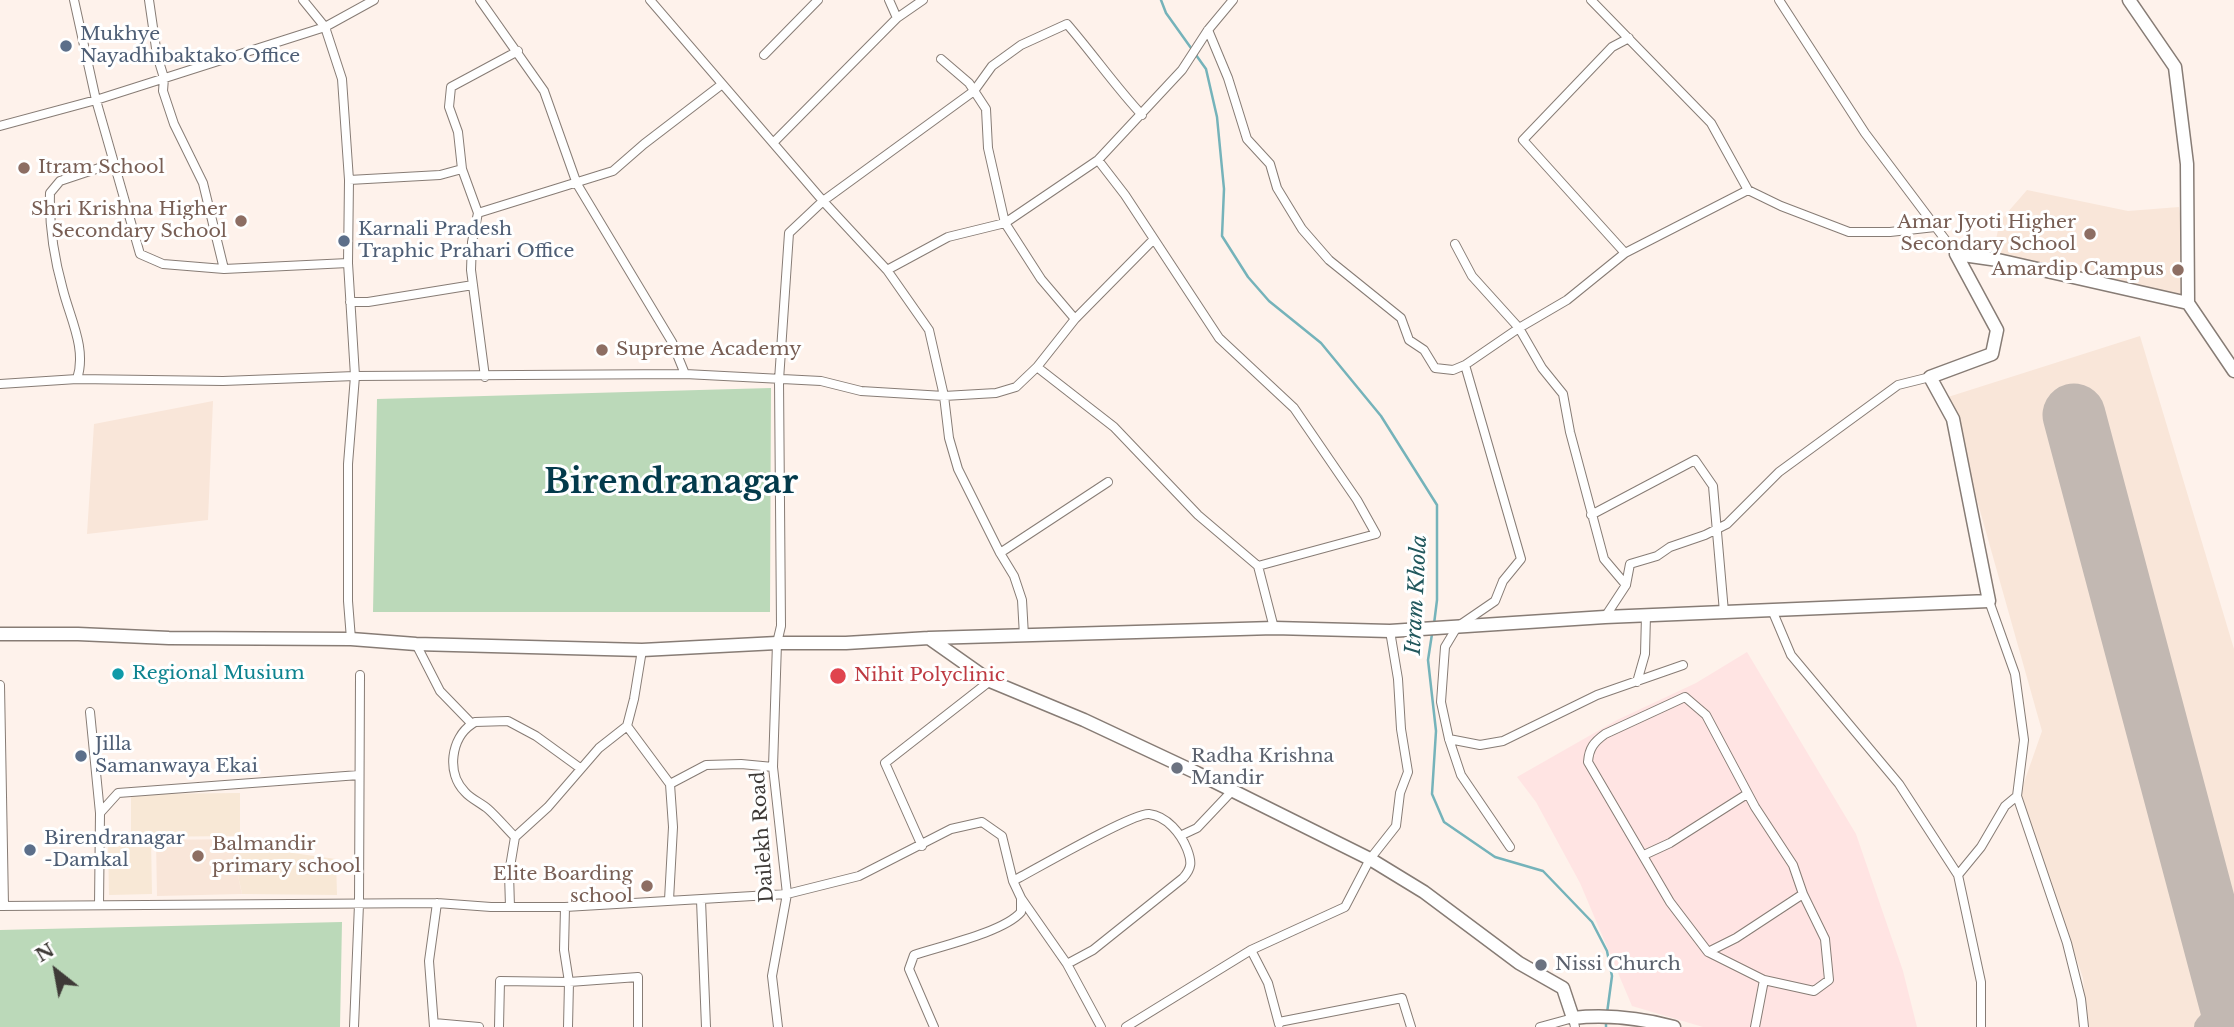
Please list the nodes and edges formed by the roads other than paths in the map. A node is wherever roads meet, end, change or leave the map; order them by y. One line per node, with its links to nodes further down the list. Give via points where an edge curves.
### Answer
1 (74, 0): 24 (street)
2 (149, 0): 21 (street)
3 (303, 0): 15 (street)
4 (374, 0): 15 (street)
5 (480, 0): 18 (street)
6 (650, 0): 22 (street)
7 (818, 0): 19 (street)
8 (889, 0): 14 (street)
9 (922, 0): 14 (street)
10 (1233, 0): 16 (street)
11 (1591, 0): 17 (street)
12 (1779, 0): 37 (street, via 1865,133)
13 (2129, 0): 47 (street, via 2175,67 2187,164)
14 (897, 18): 27 (street)
15 (325, 27): 21 (street); 31 (street, via 342,79)
16 (1208, 30): 25 (street, via 1182,70); 50 (street, via 1247,139 1270,164 1278,188 1303,229 1329,260 1401,318 1409,340 1424,350 1435,368 1453,370)
17 (1629, 38): 33 (street, via 1711,123); 40 (street, via 1612,47 1523,140)
18 (518, 51): 30 (street, via 451,87 449,107); 32 (street, via 544,90)
19 (764, 55)
20 (941, 59): 23 (street)
21 (164, 78): 24 (street); 43 (street, via 163,91 202,183)
22 (721, 85): 27 (street); 32 (street, via 613,171)
23 (974, 91): 25 (street, Dailekh Road, via 992,66 1021,45 1067,24); 34 (street, Dailekh Road); 36 (street, via 986,109 988,148)
24 (96, 100): 26 (street); 29 (street)
25 (1142, 115): 28 (street)
26 (0, 126)
27 (774, 142): 34 (street)
28 (1098, 160): 36 (street); 38 (street)
29 (114, 163): 43 (street, via 140,254 163,264); 57 (street, via 60,181 50,193 55,258 82,365)
30 (462, 169): 31 (street); 35 (street)
31 (349, 180): 42 (street)
32 (577, 184): 35 (street); 53 (street, via 672,342)
33 (1748, 190): 37 (street, via 1849,232); 40 (street)
34 (823, 201): 44 (street); 58 (street, Dailekh Road, via 789,233)
35 (478, 213): 45 (street, via 472,242)
36 (1005, 223): 44 (street, via 948,237); 48 (street, via 1041,279)
37 (1935, 227): 41 (street)
38 (1153, 240): 48 (street); 65 (street, via 1219,338 1294,408 1376,534)
39 (1455, 244): 49 (street, via 1472,276)
40 (1625, 253): 49 (street, via 1567,300)
41 (1956, 254): 47 (street); 56 (street, via 1997,330 1996,341 1992,354)
42 (348, 263): 43 (street); 46 (street)
43 (224, 269)
44 (887, 270): 60 (street, via 929,330)
45 (473, 285): 46 (street); 55 (street)
46 (350, 302): 54 (street)
47 (2188, 303): 52 (street)
48 (1075, 319): 51 (street)
49 (1519, 328): 50 (street); 62 (street, via 1563,394)
50 (1465, 365): 73 (street, via 1521,559 1503,580 1495,601)
51 (1037, 367): 60 (street, via 1016,387); 65 (street, via 1114,427 1198,515)
52 (2234, 371)
53 (685, 374): 55 (street); 58 (street)
54 (355, 376): 55 (street); 57 (street, via 223,381); 78 (street, via 348,464)
55 (485, 377)
56 (1930, 377): 63 (street, via 1898,385 1779,472); 67 (street, via 1952,419)
57 (78, 379): 59 (street)
58 (779, 380): 60 (street); 79 (street, Dailekh Road, via 781,626)
59 (0, 384)
60 (944, 396): 64 (street, via 958,469)
61 (1108, 482): 64 (street)
62 (1591, 515): 63 (street, via 1695,460 1713,486); 66 (street, via 1604,559)
63 (1717, 529): 66 (street, via 1630,564); 69 (street)
64 (1000, 553): 76 (street, via 1022,600)
65 (1258, 566): 72 (street)
66 (1626, 585): 71 (street)
67 (1989, 601): 68 (street); 97 (street, via 2017,687 2024,740)
68 (1772, 610): 69 (street); 105 (street, via 1791,655 1899,784)
69 (1724, 612): 70 (street)
70 (1646, 615): 71 (street); 85 (street, via 1645,654)
71 (1605, 617): 73 (street)
72 (1274, 628): 74 (street); 76 (street)
73 (1453, 628): 74 (street); 90 (street, via 1445,647 1441,702)
74 (1390, 631): 104 (street, via 1408,772 1396,826)
75 (0, 634): 78 (street)
76 (1024, 636): 77 (street)
77 (929, 638): 79 (street); 84 (street)
78 (351, 639): 80 (street)
79 (777, 643): 81 (street); 91 (street, Dailekh Road)
80 (416, 644): 81 (street); 88 (street, via 440,691)
81 (642, 650): 89 (street)
82 (1683, 665): 85 (street)
83 (359, 674): 93 (street)
84 (990, 681): 95 (street, via 1084,720); 101 (street, via 885,763)
85 (1637, 682): 90 (street, via 1576,704 1503,741 1480,745)
86 (0, 685): 114 (street)
87 (90, 712): 98 (street)
88 (472, 724): 92 (street, via 508,721); 100 (street, via 460,732 453,754 454,774 464,792 489,810)
89 (627, 726): 92 (street); 94 (street)
90 (1449, 739): 102 (street, via 1461,775)
91 (773, 767): 94 (street, via 706,765); 107 (street, Dailekh Road)
92 (580, 768): 100 (street)
93 (359, 775): 98 (street, via 118,793); 113 (street)
94 (670, 784): 110 (street)
95 (1232, 792): 99 (street, via 1197,828); 104 (street)
96 (1747, 793): 103 (street); 103 (street, via 1706,715 1685,697 1605,734 1588,752 1588,762); 108 (street, via 1793,865)
97 (2017, 796): 105 (street, via 2005,806); 141 (street, via 2067,943)
98 (100, 813): 115 (street)
99 (1182, 835): 106 (street, via 1159,816 1146,814); 120 (street, via 1192,861 1183,878 1094,950)
100 (514, 838): 116 (street)
101 (922, 845): 106 (street, via 951,829 982,822 1002,836); 107 (street, via 859,876)
102 (1510, 847)
103 (1644, 855): 119 (street, via 1670,902)
104 (1370, 859): 118 (street, via 1345,907); 123 (street, via 1424,892 1519,963 1563,988)
105 (1958, 875): 140 (street, via 1980,982)
106 (1013, 881): 109 (street)
107 (787, 894): 111 (street); 132 (street, Dailekh Road, via 772,976)
108 (1803, 894): 119 (street); 121 (street, via 1825,939 1829,979 1814,991)
109 (1021, 898): 120 (street); 133 (street, via 1016,919 914,955 909,970)
110 (669, 900): 111 (street); 117 (street)
111 (701, 900): 131 (street)
112 (437, 903): 113 (street); 116 (street); 124 (street, via 429,961)
113 (359, 904): 115 (street); 126 (street)
114 (2, 905): 115 (street)
115 (99, 905)
116 (510, 906): 117 (street)
117 (565, 907): 122 (street)
118 (1251, 950): 125 (street, via 1268,983); 135 (street)
119 (1708, 952): 121 (street)
120 (1068, 964): 134 (street)
121 (1764, 980): 139 (street)
122 (569, 982): 128 (street, via 500,981); 129 (street); 130 (street, via 638,977)
123 (1574, 1022): 137 (street); 138 (street, via 1595,1016 1629,1017)
124 (433, 1025): 127 (street)
125 (1280, 1025): 136 (street, via 1402,998)
126 (354, 1027)
127 (479, 1027)
128 (499, 1027)
129 (568, 1027)
130 (638, 1027)
131 (706, 1027)
132 (778, 1027)
133 (934, 1027)
134 (1101, 1027)
135 (1126, 1027)
136 (1411, 1027)
137 (1540, 1027)
138 (1674, 1027)
139 (1755, 1027)
140 (1981, 1027)
141 (2084, 1027)

